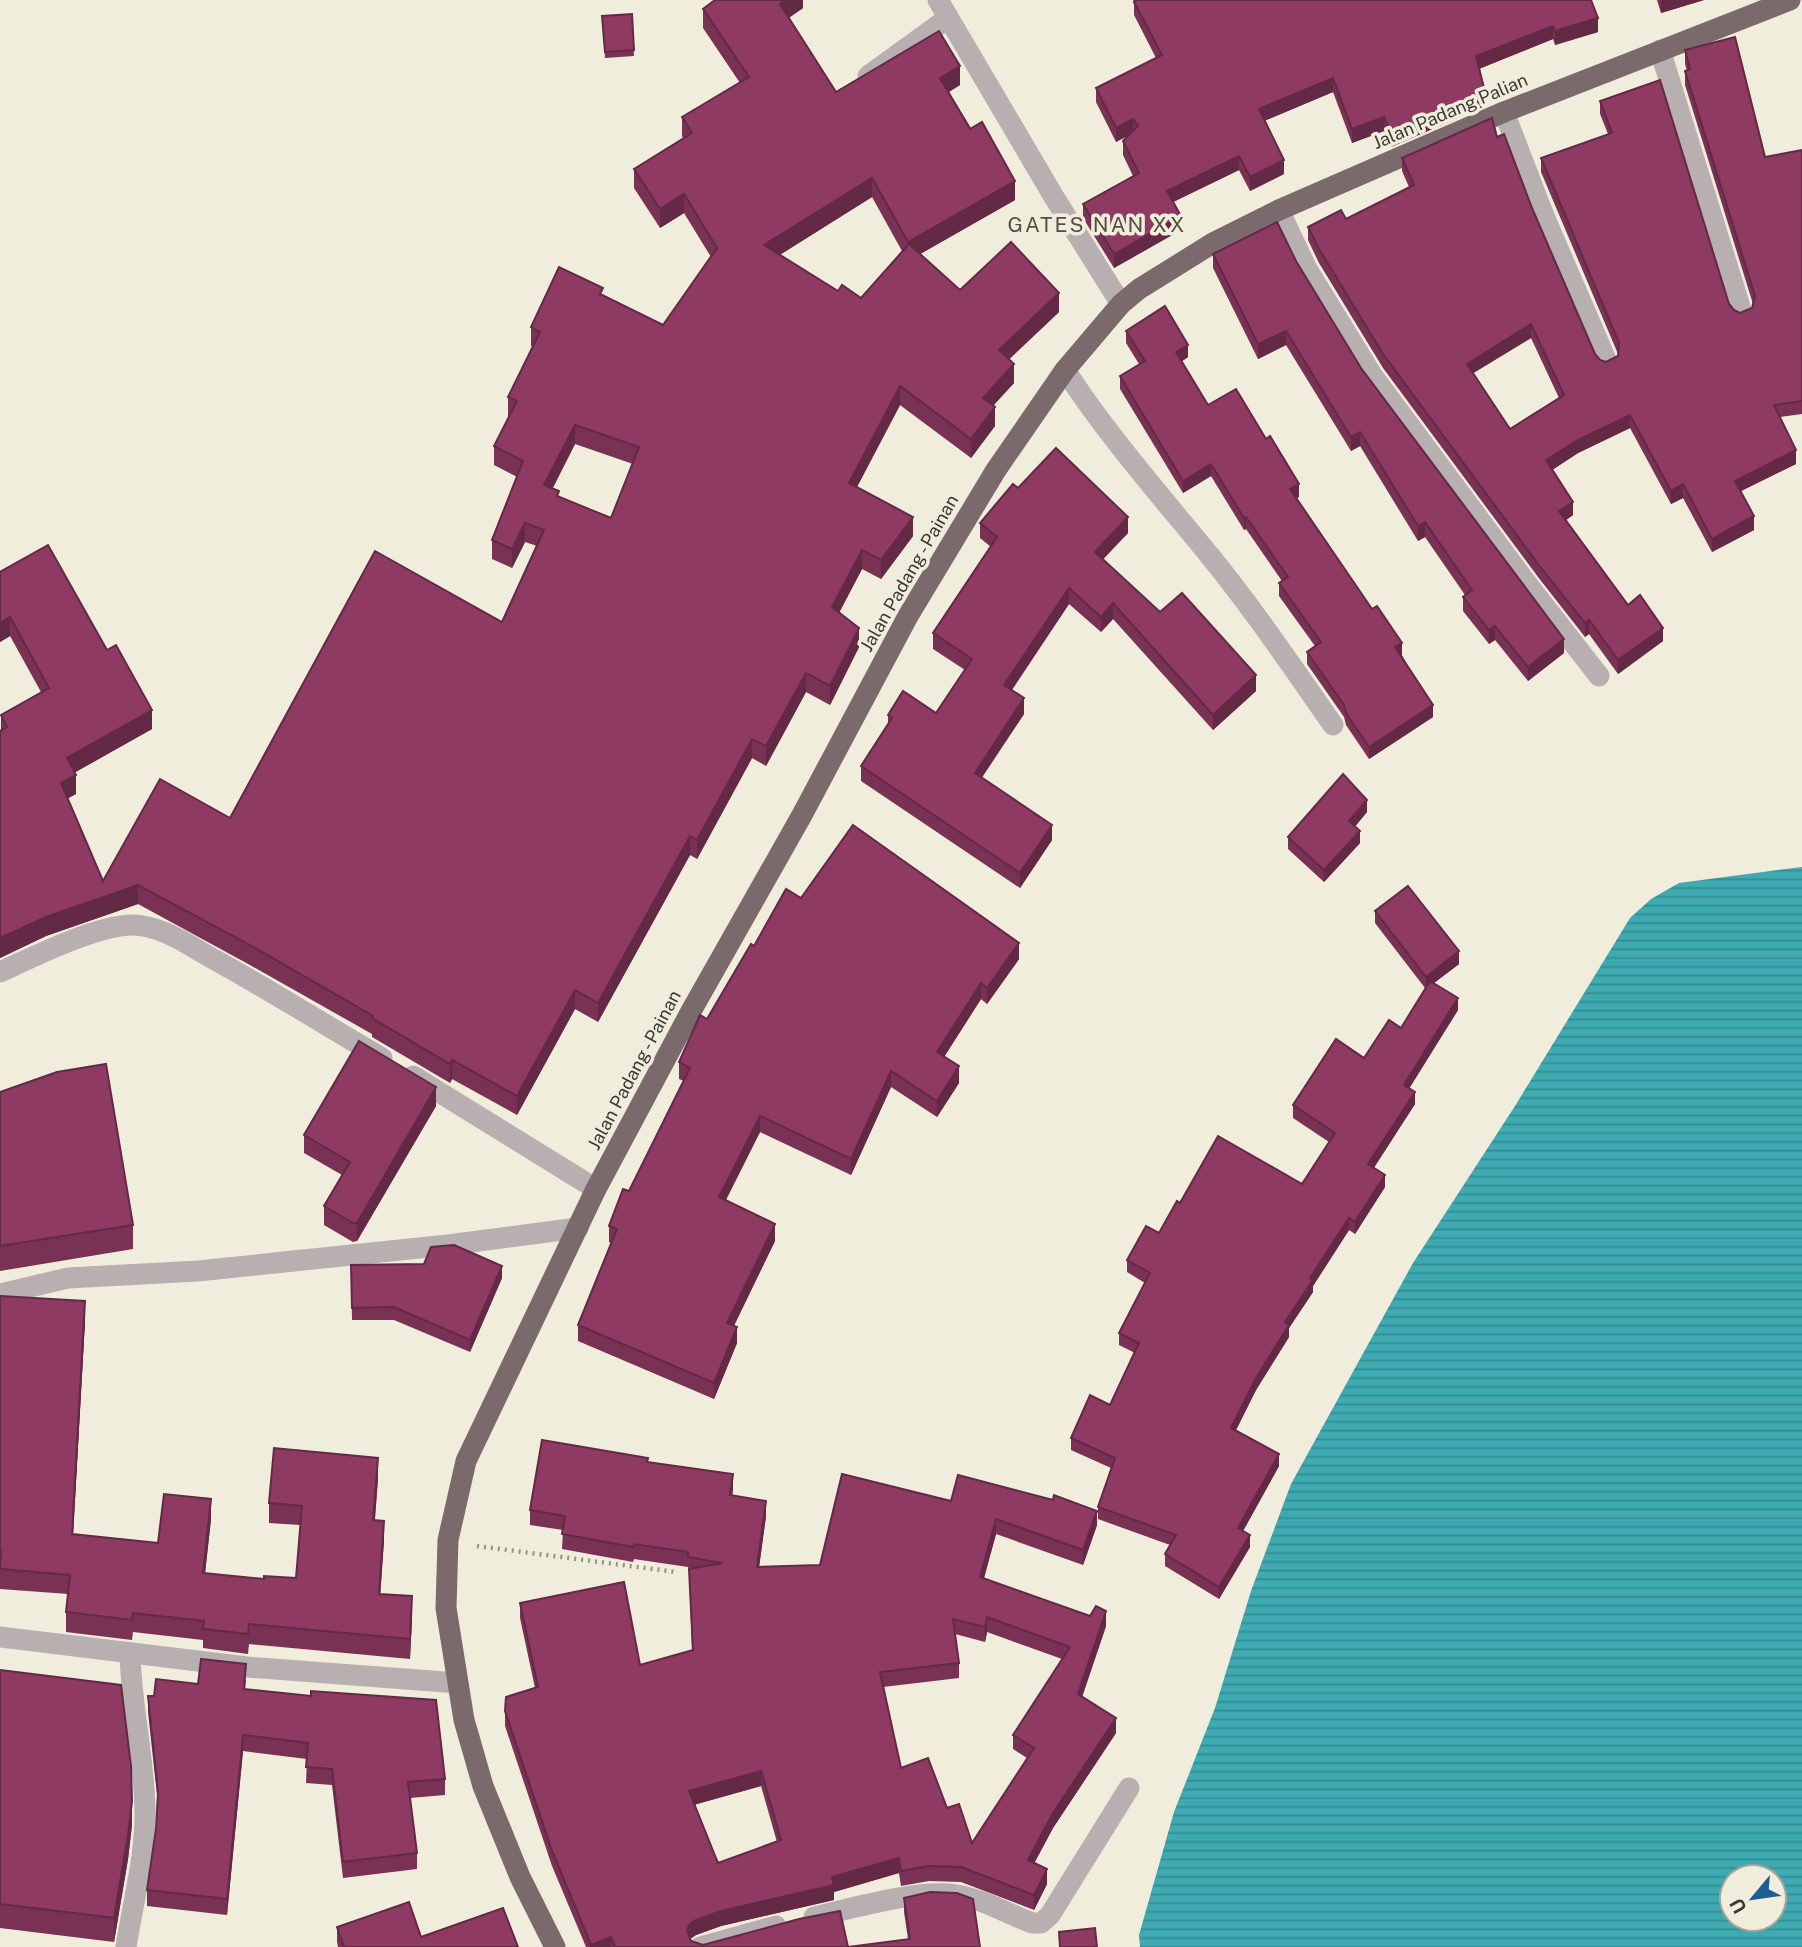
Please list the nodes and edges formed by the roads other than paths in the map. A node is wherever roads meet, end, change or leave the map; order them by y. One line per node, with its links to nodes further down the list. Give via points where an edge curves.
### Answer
1 (1790, 0): 3 (highway, Jalan Padang Palian)
2 (943, 9): 4 (street); 8 (street)
3 (1660, 50): 5 (highway, Jalan Padang Palian); 9 (street)
4 (847, 91)
5 (1504, 113): 6 (highway, Jalan Padang Palian); 10 (street)
6 (1279, 210): 7 (highway, Jalan Padang Palian, via 1213,243); 12 (street, via 1307,269 1372,375)
7 (1139, 289): 8 (highway, Jalan Padang - Painan)
8 (1121, 304): 11 (highway, Jalan Padang - Painan)
9 (1742, 313)
10 (1607, 362)
11 (1065, 370): 13 (street); 15 (highway, Jalan Padang - Painan, via 996,470 908,617)
12 (1599, 676)
13 (1333, 724)
14 (0, 972): 15 (street, via 52,948 117,927 141,926 166,933)
15 (596, 1189): 16 (highway, Jalan Padang - Painan)
16 (578, 1228): 17 (street, via 198,1271 94,1275); 20 (highway, Jalan Padang - Painan, via 466,1461 448,1540 446,1608)
17 (0, 1294)
18 (0, 1637): 19 (street)
19 (130, 1653): 20 (street); 22 (street, via 145,1812)
20 (458, 1684): 23 (highway, Jalan Padang - Painan, via 482,1786)
21 (1129, 1788): 24 (street, via 1065,1894 1041,1923 960,1895 929,1894 796,1921)
22 (126, 1947)
23 (555, 1947)
24 (700, 1947)

